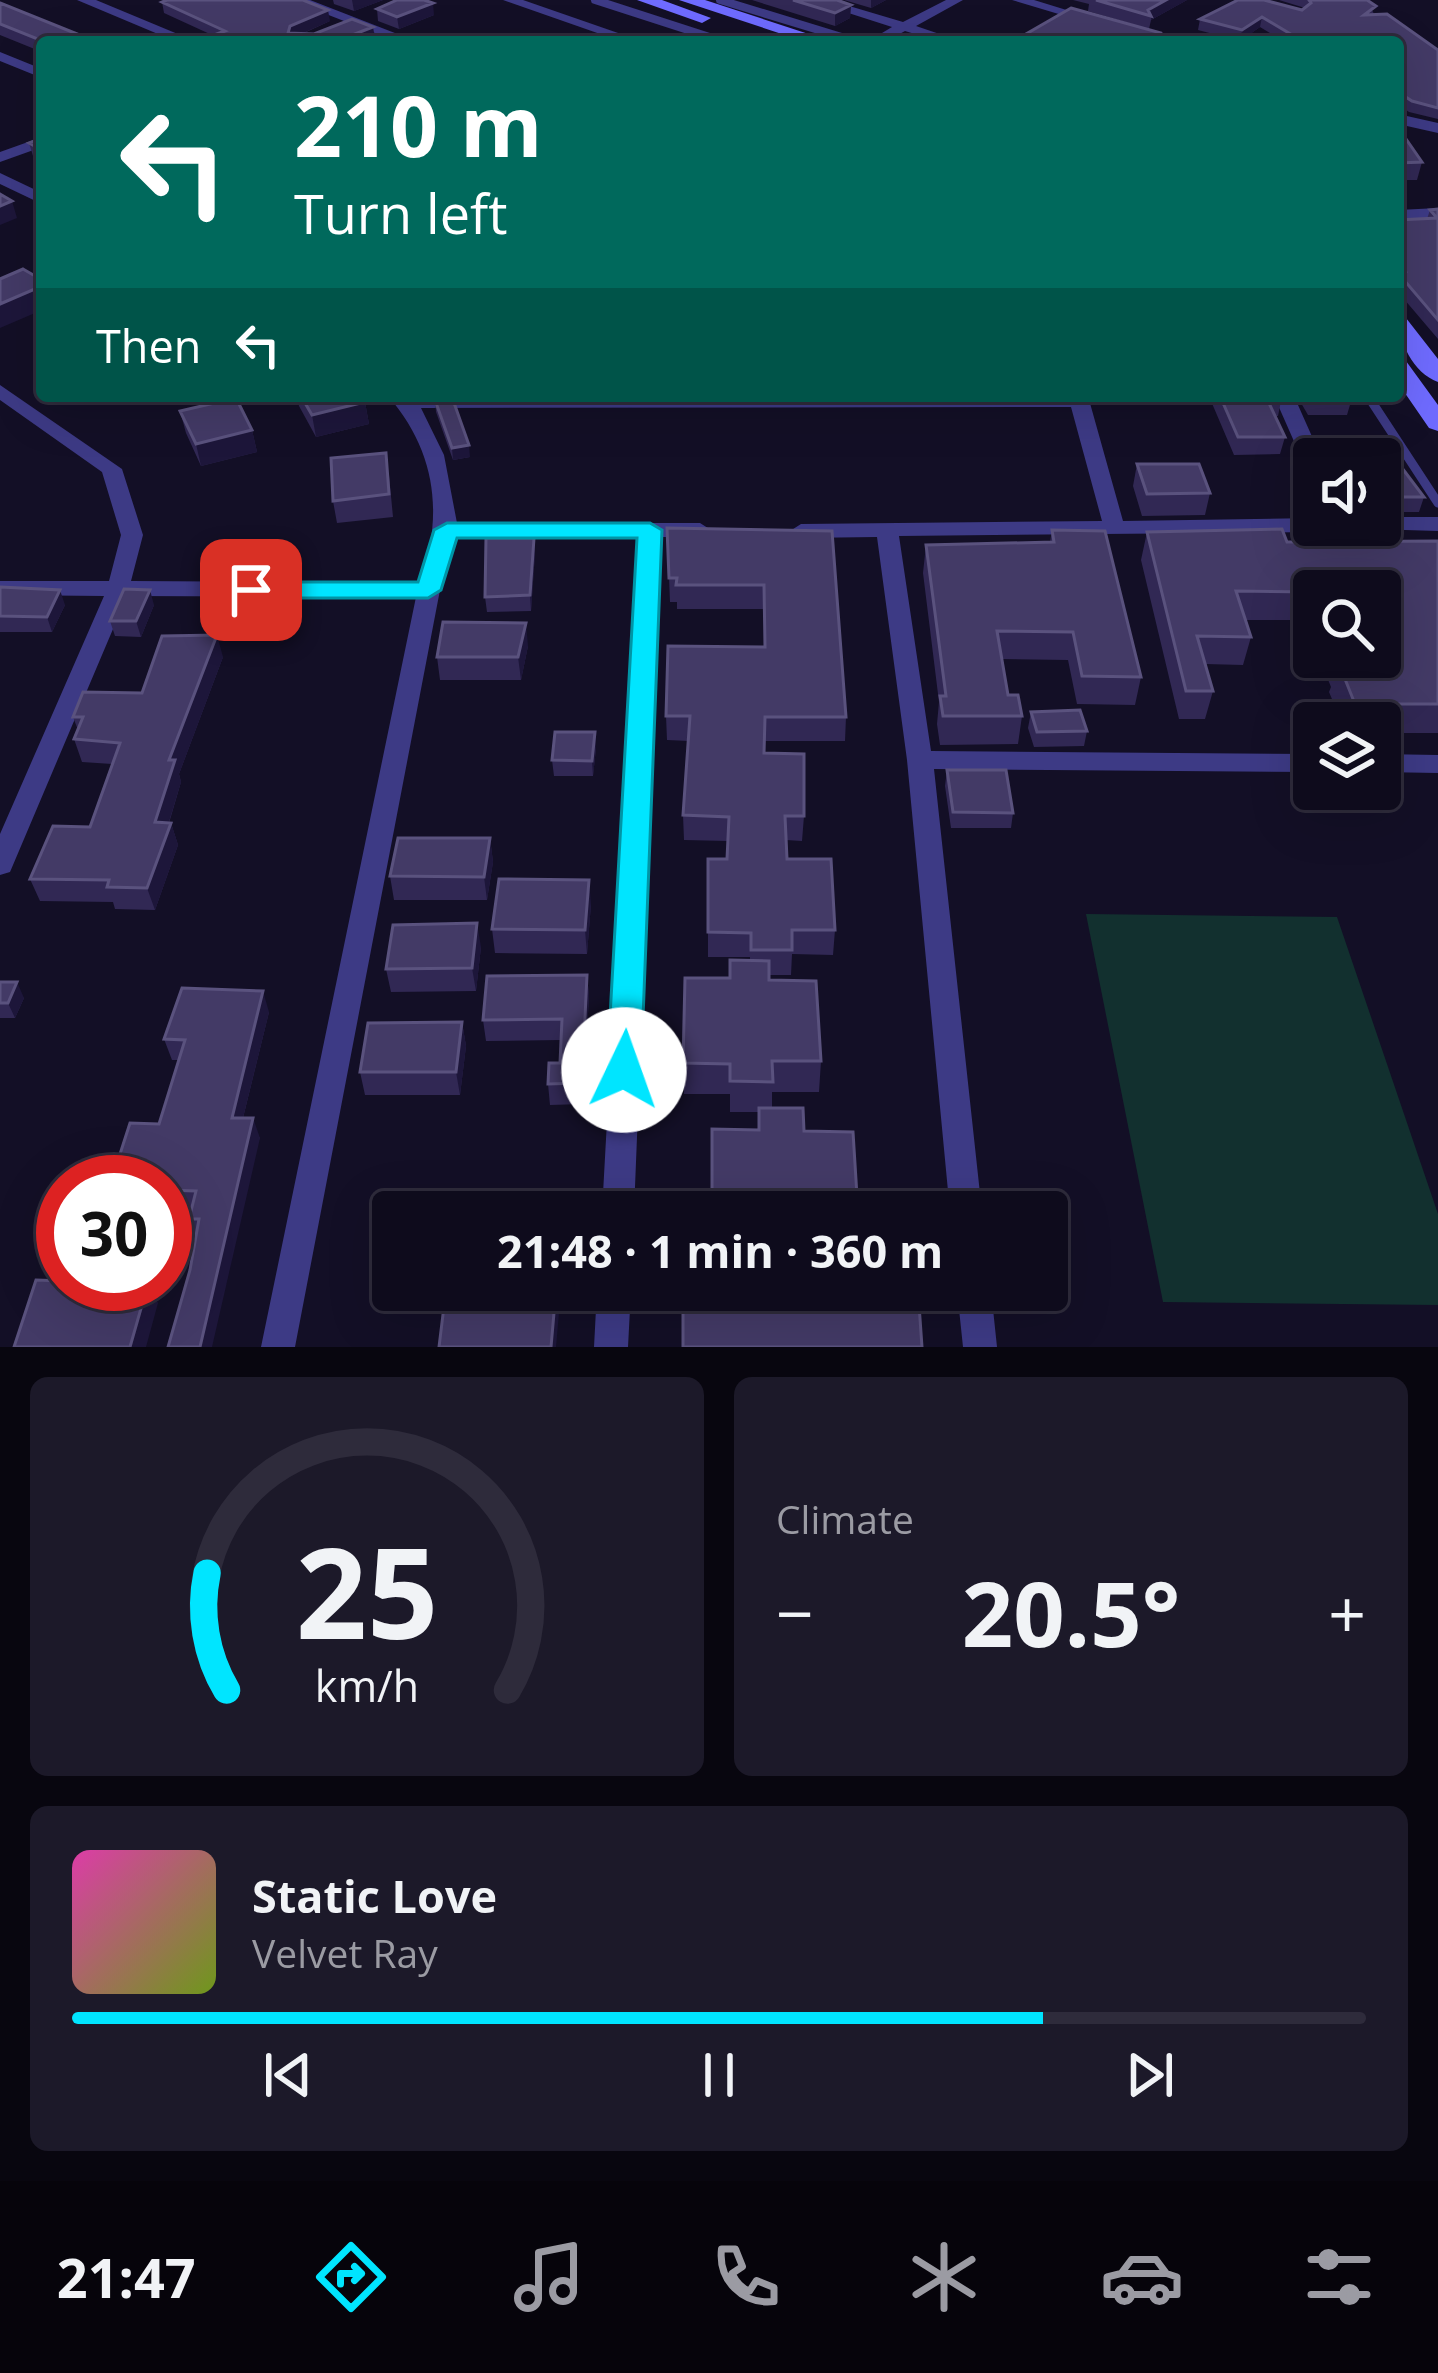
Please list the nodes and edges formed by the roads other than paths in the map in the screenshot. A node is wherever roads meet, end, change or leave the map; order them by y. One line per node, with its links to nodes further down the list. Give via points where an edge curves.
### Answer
1 (84, 0): 16 (street)
2 (297, 0): 12 (street)
3 (509, 0): 18 (street)
4 (595, 0): 19 (lane)
5 (645, 0): 20 (street)
6 (687, 0): 21 (street)
7 (720, 0): 22 (lane)
8 (815, 0): 14 (street)
9 (956, 0): 14 (street)
10 (1019, 0): 13 (street)
11 (371, 14): 12 (street)
12 (353, 21): 15 (street); 17 (street)
13 (1105, 24)
14 (904, 26): 23 (street); 24 (street)
15 (336, 28)
16 (175, 36)
17 (394, 36)
18 (619, 36)
19 (706, 36)
20 (761, 36)
21 (804, 36)
22 (838, 36)
23 (885, 36)
24 (936, 36)
25 (0, 56): 26 (street)
26 (36, 71)
27 (1404, 120): 28 (street)
28 (1438, 128)
29 (36, 144): 30 (street)
30 (0, 158)
31 (0, 178): 32 (street)
32 (36, 196)
33 (1438, 213): 34 (street)
34 (1404, 215)
35 (1404, 331): 37 (street)
36 (1404, 375): 43 (street)
37 (1438, 375)
38 (0, 391): 56 (street, via 112,469 131,535)
39 (405, 402): 50 (street, via 435,460)
40 (1079, 402): 49 (street)
41 (1287, 402): 44 (street)
42 (1373, 402): 45 (lane)
43 (1438, 423)
44 (1303, 438)
45 (1438, 503)
46 (1401, 524): 47 (street)
47 (1438, 524)
48 (1293, 525): 49 (street)
49 (1114, 526): 53 (street)
50 (447, 530): 51 (street); 57 (street)
51 (650, 530): 52 (street); 63 (street)
52 (715, 530)
53 (887, 530): 54 (street); 58 (street)
54 (780, 531)
55 (0, 588): 56 (street)
56 (118, 590): 57 (street); 62 (street)
57 (428, 590): 67 (street)
58 (920, 760): 59 (street); 64 (street)
59 (1293, 763)
60 (1401, 764): 61 (street)
61 (1438, 764)
62 (0, 865)
63 (618, 1191)
64 (964, 1191)
65 (613, 1311): 68 (street)
66 (976, 1311): 69 (street)
67 (278, 1347)
68 (611, 1347)
69 (980, 1347)

